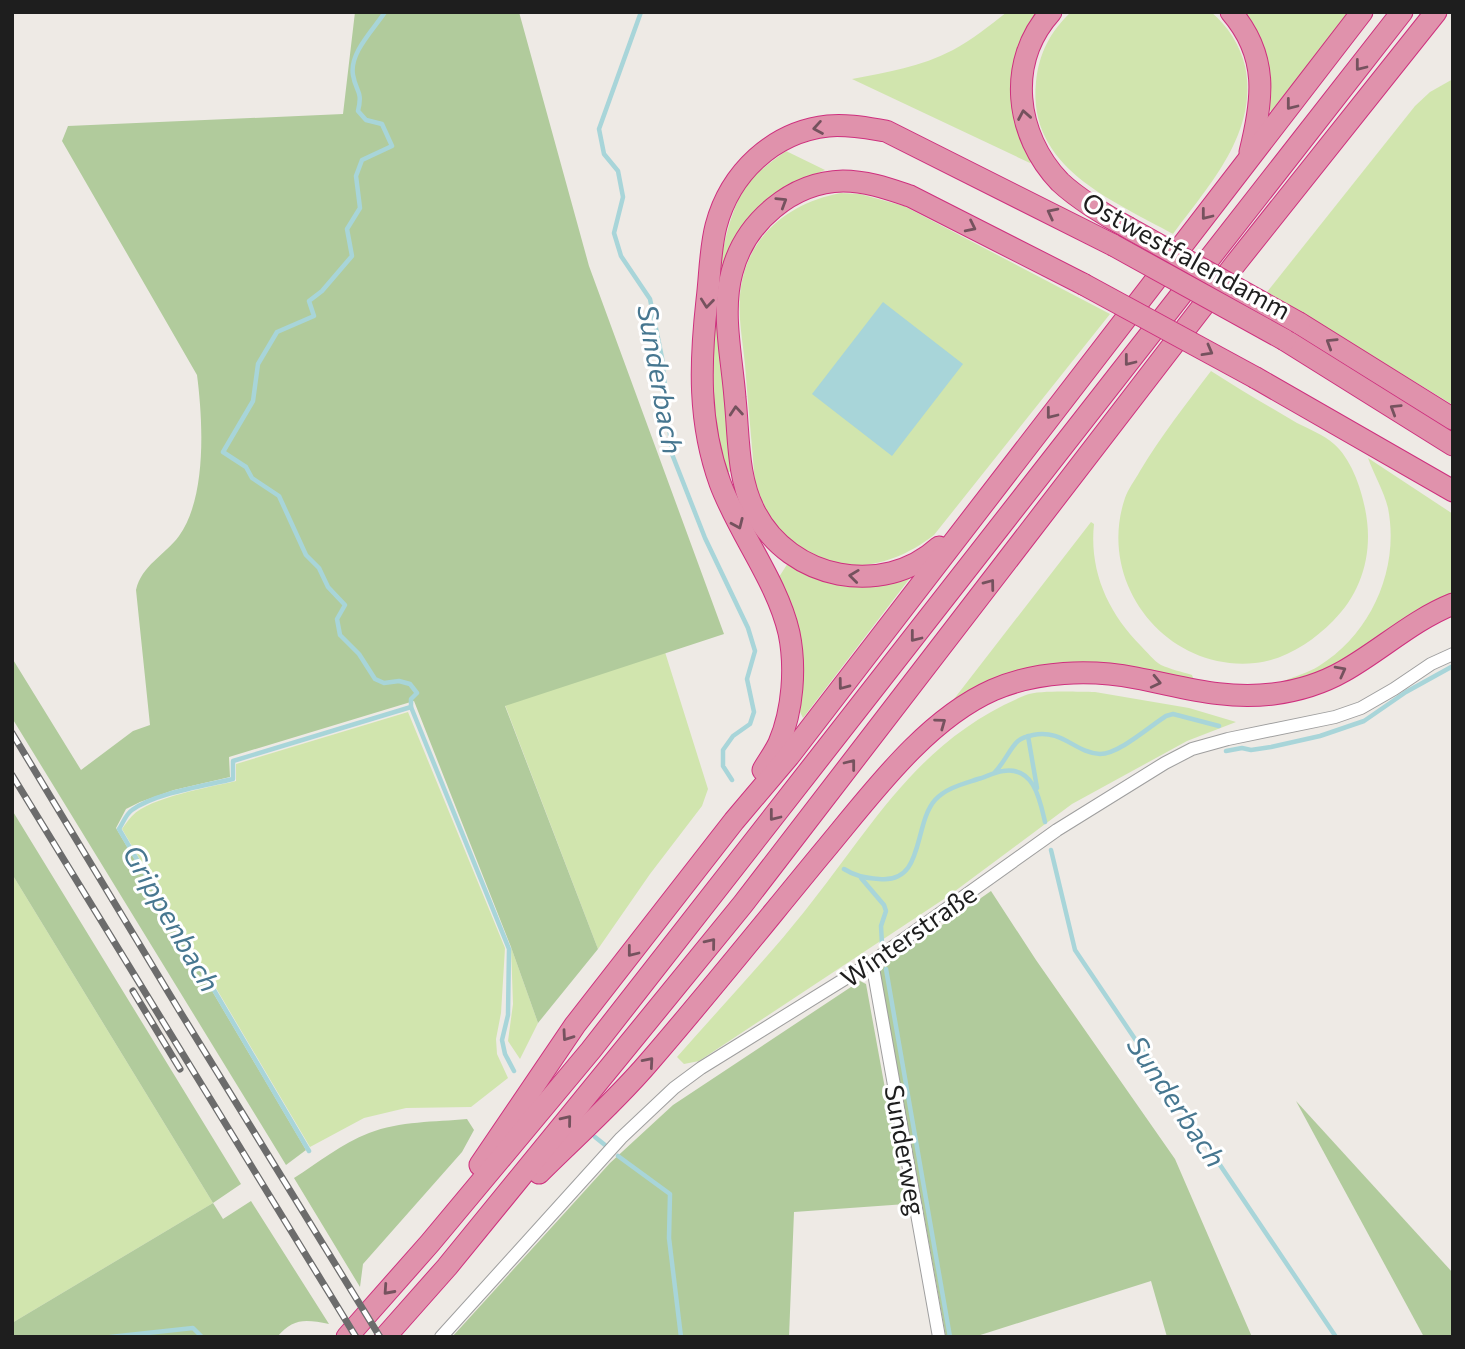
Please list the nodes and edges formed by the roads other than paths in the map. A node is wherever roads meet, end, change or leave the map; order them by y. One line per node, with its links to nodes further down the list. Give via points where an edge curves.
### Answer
1 (1051, 12): 7 (highway, one-way to 1, bridge, via 1299,323 1127,227 1062,183 1041,158 1024,119 1022,72 1030,44)
2 (1231, 12): 6 (highway, via 1256,54 1261,82)
3 (1362, 12): 6 (highway, one-way to 6)
4 (1402, 12): 15 (highway, one-way to 15, via 591,1050)
5 (1436, 12): 16 (highway, one-way to 5, via 743,904 1236,263)
6 (1248, 161): 10 (highway, one-way to 10)
7 (1453, 419)
8 (1453, 445): 13 (highway, Ostwestfalendamm, one-way to 13, bridge, via 1285,340 1113,245 886,131 829,126 799,132 772,145 742,172 716,226 703,338 701,389 707,435 735,518 781,608 792,668 789,708 779,743)
9 (1453, 491): 10 (highway, one-way to 9, bridge, via 912,567 865,577 837,574 802,562 766,531 743,485 728,319 738,253 751,231 777,204 819,184 843,181 884,187 910,197 1083,284)
10 (974, 514): 13 (highway, one-way to 13)
11 (1453, 604): 16 (highway, one-way to 11, via 647,1065 860,808 930,730 966,704 1019,681 1058,674 1135,677 1233,697 1277,693 1344,671)
12 (1453, 654): 14 (street, Winterstraße, via 1361,708 1306,725 1192,749 1165,763 1057,830)
13 (734, 821): 15 (highway, one-way to 15, via 575,1025)
14 (872, 962): 19 (street, Winterstraße, via 701,1068 649,1111); 20 (street, Sunderweg)
15 (430, 1243): 17 (highway, one-way to 17)
16 (447, 1267): 18 (highway)
17 (347, 1337)
18 (385, 1337)
19 (441, 1337)
20 (939, 1337)

